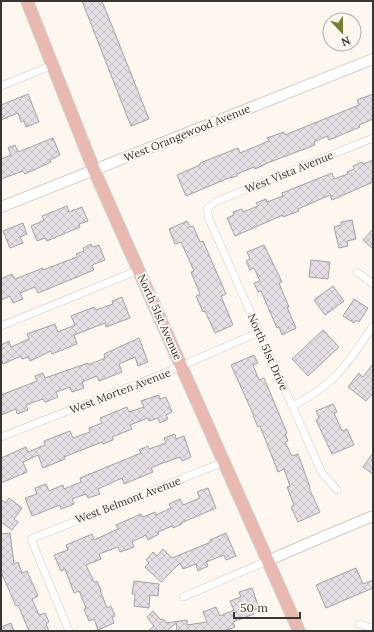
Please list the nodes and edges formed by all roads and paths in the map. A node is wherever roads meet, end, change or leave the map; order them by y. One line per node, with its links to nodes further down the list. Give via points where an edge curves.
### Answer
1 (27, 1): 3 (main road, North 51st Avenue)
2 (373, 59): 6 (street, West Orangewood Avenue)
3 (53, 65): 4 (street); 6 (main road, North 51st Avenue)
4 (1, 86)
5 (373, 138): 8 (street, West Vista Avenue, via 215,202)
6 (94, 170): 7 (street, West Orangewood Avenue); 9 (main road, North 51st Avenue)
7 (1, 207)
8 (207, 209): 14 (street, North 51st Drive, via 209,219)
9 (139, 270): 12 (street); 15 (main road, North 51st Avenue)
10 (357, 272): 11 (street)
11 (373, 284)
12 (1, 326)
13 (373, 326): 16 (street, via 336,377)
14 (259, 332): 15 (street, West Morten Avenue); 16 (street, North 51st Drive)
15 (182, 366): 17 (street, West Morten Avenue); 18 (main road, North 51st Avenue)
16 (292, 406): 19 (street, North 51st Drive, via 322,473)
17 (1, 437)
18 (224, 462): 21 (main road, North 51st Avenue); 25 (street, West Belmont Avenue, via 31,538)
19 (337, 490)
20 (373, 516): 21 (street)
21 (267, 561): 22 (street); 26 (main road, North 51st Avenue)
22 (183, 597)
23 (359, 624): 24 (street)
24 (373, 628)
25 (69, 631)
26 (299, 631)

